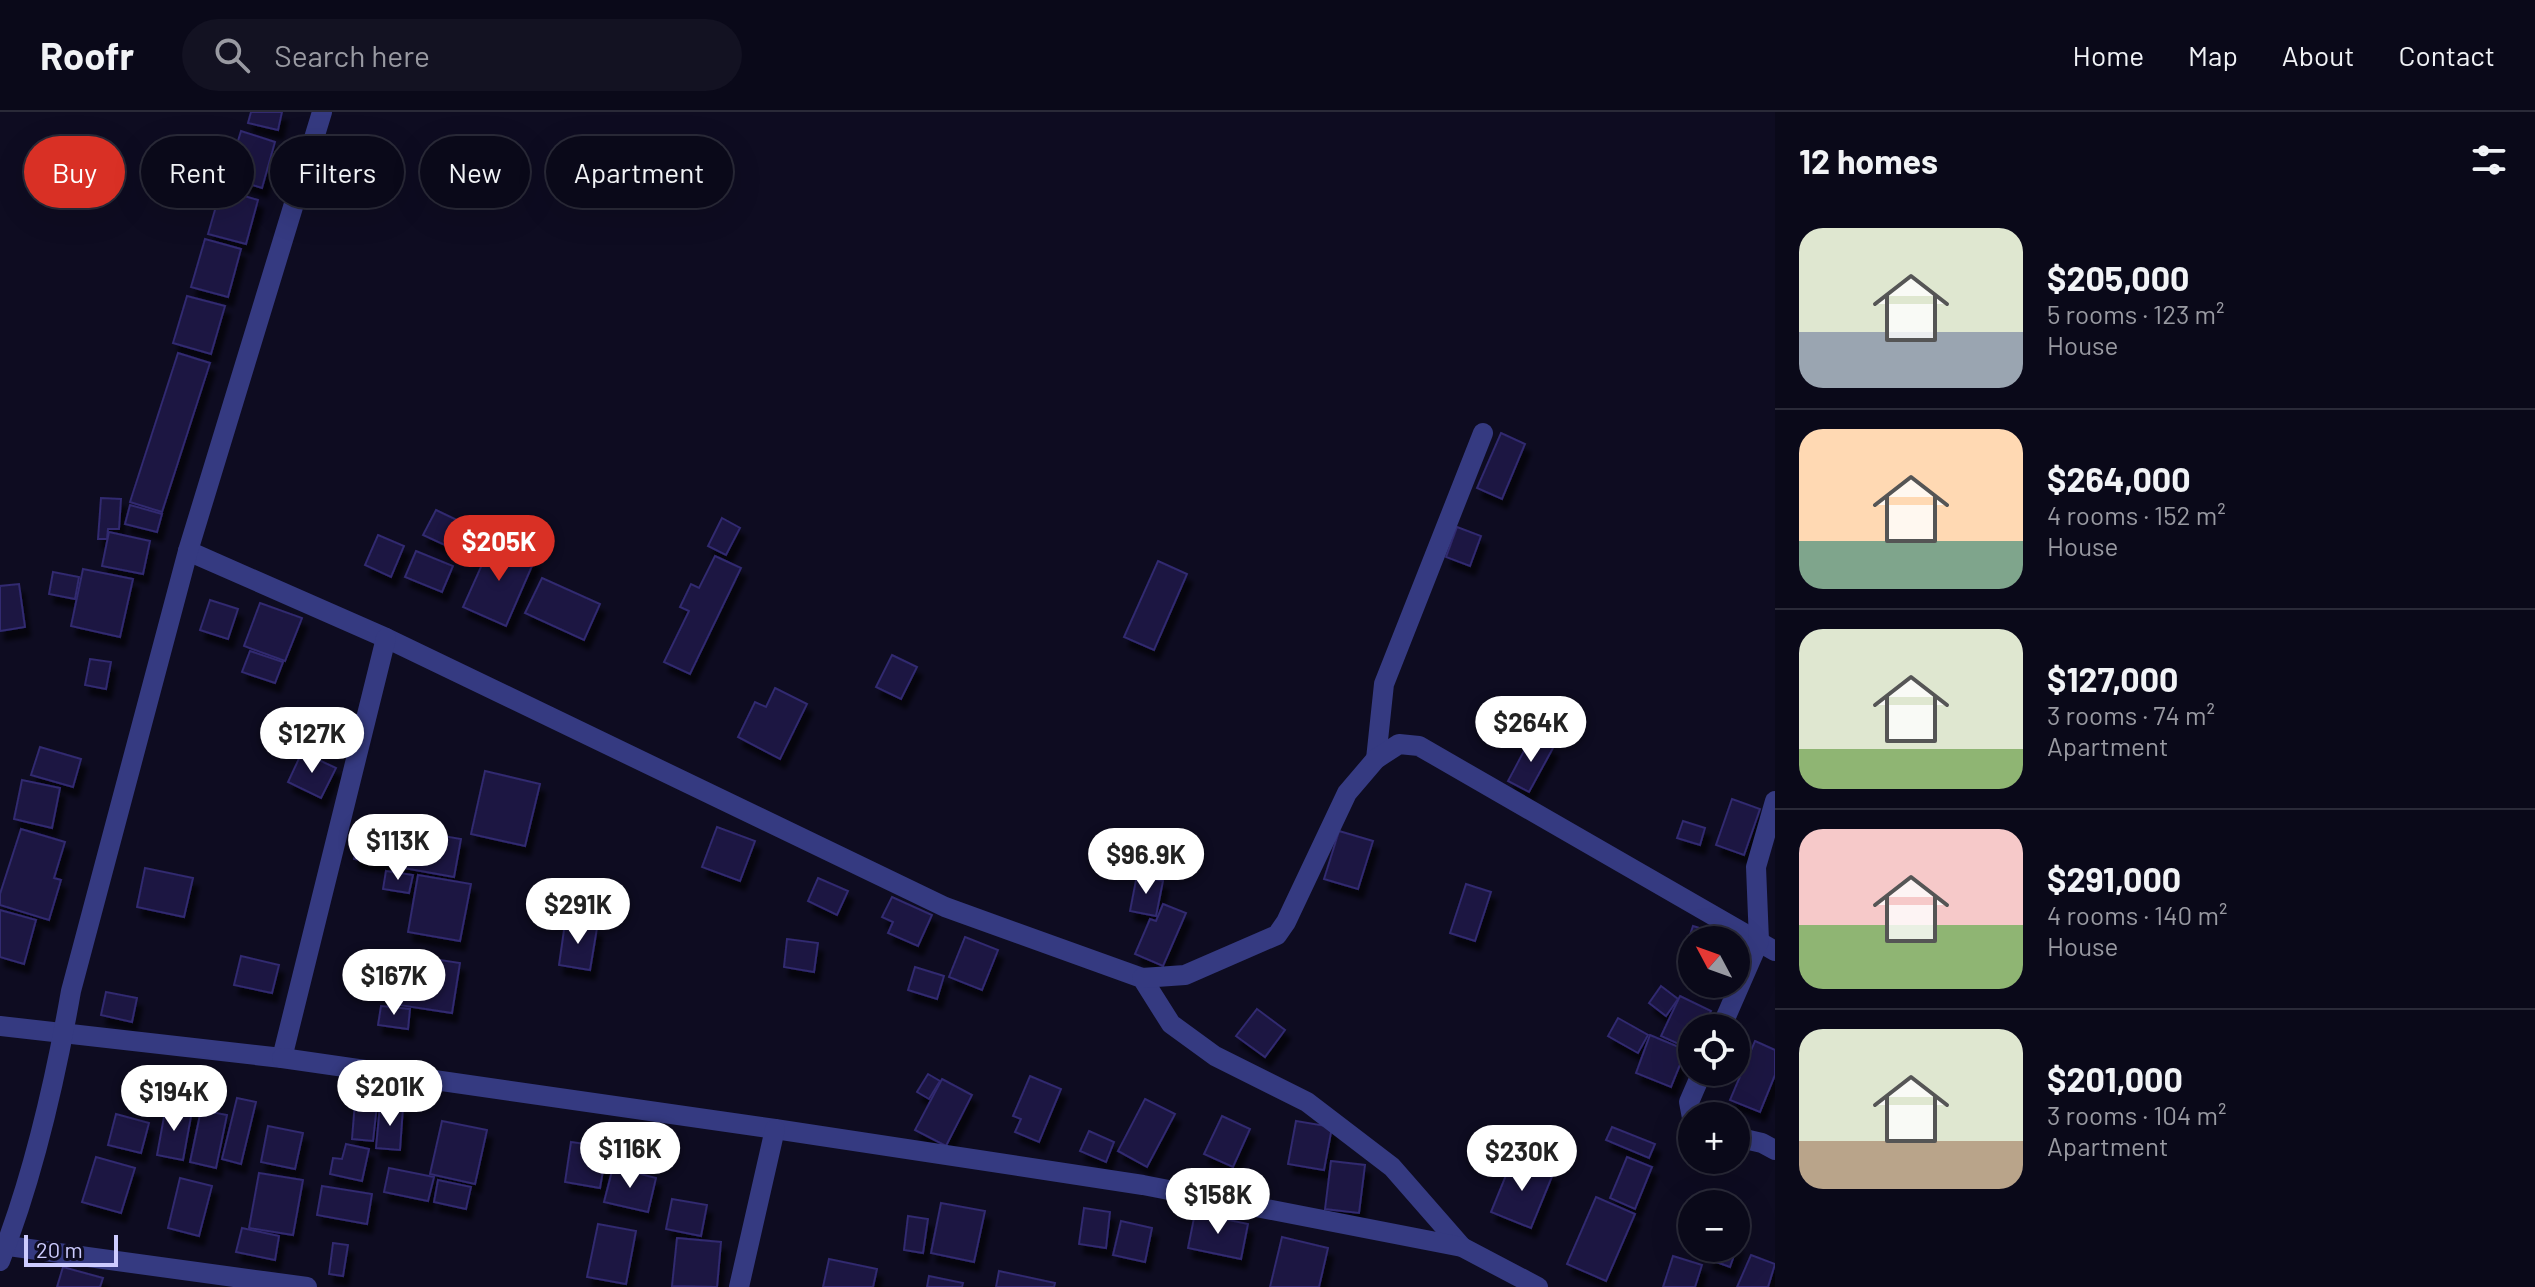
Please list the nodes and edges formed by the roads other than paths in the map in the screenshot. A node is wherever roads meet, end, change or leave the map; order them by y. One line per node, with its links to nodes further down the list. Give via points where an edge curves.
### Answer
1 (322, 112): 3 (street)
2 (1483, 433): 5 (street, via 1384,684)
3 (188, 551): 4 (street); 11 (street)
4 (386, 638): 8 (street, via 945,907); 12 (street)
5 (1376, 759): 7 (street, via 1399,744 1419,746); 8 (street, via 1347,793 1277,935 1185,975)
6 (1775, 801): 7 (street, via 1756,867)
7 (1767, 946): 9 (street)
8 (1142, 978): 16 (street, via 1171,1024 1215,1056 1307,1102 1392,1167)
9 (1729, 1014)
10 (0, 1026): 11 (street)
11 (64, 1034): 12 (street); 17 (street, via 27,1184)
12 (282, 1058): 13 (street)
13 (775, 1129): 16 (street, via 1143,1185); 19 (street)
14 (1750, 1140): 15 (street)
15 (1775, 1150)
16 (1462, 1247): 20 (street)
17 (2, 1251): 18 (street)
18 (307, 1287)
19 (739, 1287)
20 (1538, 1287)

